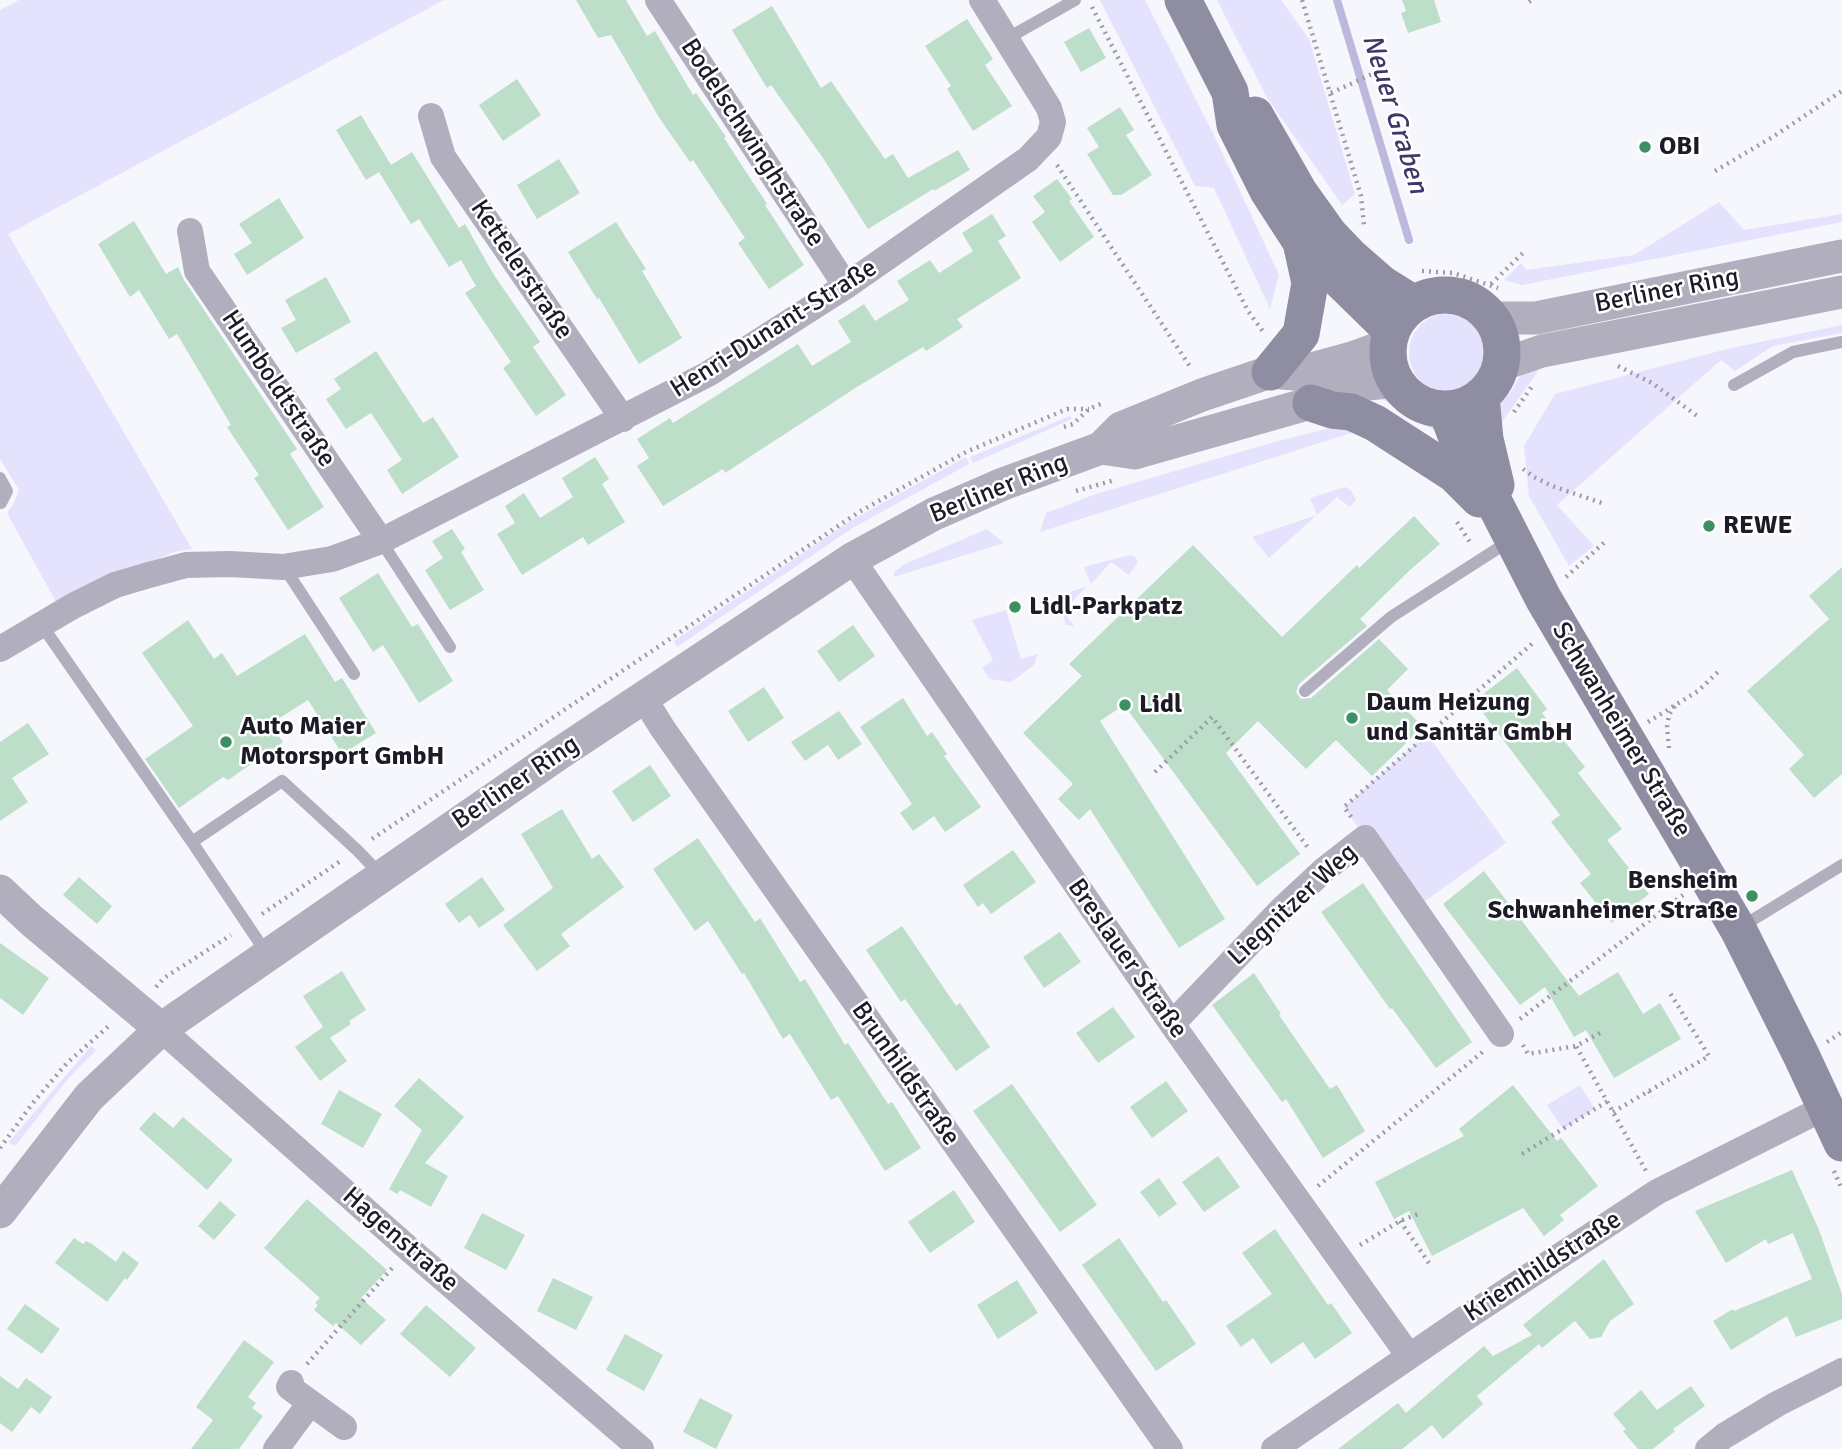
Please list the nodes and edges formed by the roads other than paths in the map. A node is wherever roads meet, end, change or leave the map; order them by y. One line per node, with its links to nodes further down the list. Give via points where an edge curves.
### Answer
1 (658, 0): 11 (street, Bodelschwinghstraße)
2 (982, 0): 5 (street)
3 (1074, 0): 5 (lane)
4 (1183, 0): 6 (main road)
5 (1008, 38): 11 (street, Henri-Dunant-Straße, via 1049,108 1053,122 1049,137 1028,159)
6 (1230, 92): 9 (main road, via 1235,125 1268,191); 12 (main road, via 1255,114 1329,234 1382,284)
7 (431, 116): 24 (street, Kettelerstraße, via 443,157)
8 (190, 231): 29 (street, Humboldtstraße, via 197,271)
9 (1301, 242): 15 (main road); 17 (main road, via 1310,283 1301,334)
10 (1842, 256): 14 (street, Berliner Ring, via 1536,318)
11 (846, 286): 24 (street, Henri-Dunant-Straße, via 708,374)
12 (1415, 287): 14 (main road, via 1476,303); 15 (main road)
13 (1842, 292): 18 (street, Berliner Ring, via 1542,351)
14 (1495, 297): 18 (main road)
15 (1390, 338): 17 (street, Berliner Ring, via 1352,358 1294,374); 19 (main road, via 1389,364)
16 (1842, 342): 20 (lane, via 1793,352)
17 (1268, 355): 25 (street, Berliner Ring, via 1202,395 1121,428)
18 (1501, 365): 21 (main road)
19 (1396, 382): 22 (street, Berliner Ring, via 1359,385); 23 (main road, via 1427,406)
20 (1734, 385)
21 (1481, 397): 23 (main road); 28 (main road, Schwanheimer Straße, via 1485,439)
22 (1311, 403): 25 (street, Berliner Ring, via 1135,453); 28 (main road, via 1375,423 1454,474)
23 (1446, 409): 28 (main road, Schwanheimer Straße, via 1481,488)
24 (623, 419): 29 (street, Henri-Dunant-Straße)
25 (1101, 448): 30 (street, Berliner Ring, via 934,514)
26 (0, 478): 27 (lane, via 7,491)
27 (1, 503)
28 (1504, 521): 36 (lane); 42 (main road, Schwanheimer Straße, via 1550,610)
29 (381, 541): 31 (street, Henri-Dunant-Straße, via 332,559); 33 (lane)
30 (852, 559): 37 (street, Berliner Ring); 44 (street, Breslauer Straße)
31 (283, 567): 32 (street, Henri-Dunant-Straße, via 186,565 115,585); 35 (lane)
32 (41, 624): 34 (street, Henri-Dunant-Straße); 38 (lane)
33 (450, 647)
34 (0, 649)
35 (354, 674)
36 (1306, 691)
37 (643, 697): 40 (street, Berliner Ring); 57 (street, Brunhildstraße)
38 (192, 842): 40 (lane, via 282,781); 43 (lane)
39 (1842, 865): 42 (lane)
40 (381, 876): 43 (street, Berliner Ring)
41 (0, 891): 45 (street)
42 (1738, 929): 47 (main road, Schwanheimer Straße)
43 (267, 954): 45 (street, Berliner Ring)
44 (1172, 1024): 46 (street, Liegnitzer Weg, via 1282,909 1365,838); 50 (street, Breslauer Straße)
45 (161, 1029): 49 (street, Berliner Ring, via 89,1097); 56 (street, Hagenstraße)
46 (1509, 1035)
47 (1826, 1107): 48 (main road, Schwanheimer Straße); 50 (street, Kriemhildstraße, via 1657,1192)
48 (1842, 1143)
49 (0, 1212)
50 (1409, 1356): 58 (street, Kriemhildstraße)
51 (1842, 1371): 59 (street, via 1777,1404)
52 (290, 1385): 53 (street)
53 (310, 1403): 54 (street); 55 (street)
54 (344, 1427)
55 (276, 1449)
56 (641, 1449)
57 (1170, 1449)
58 (1274, 1449)
59 (1708, 1449)

